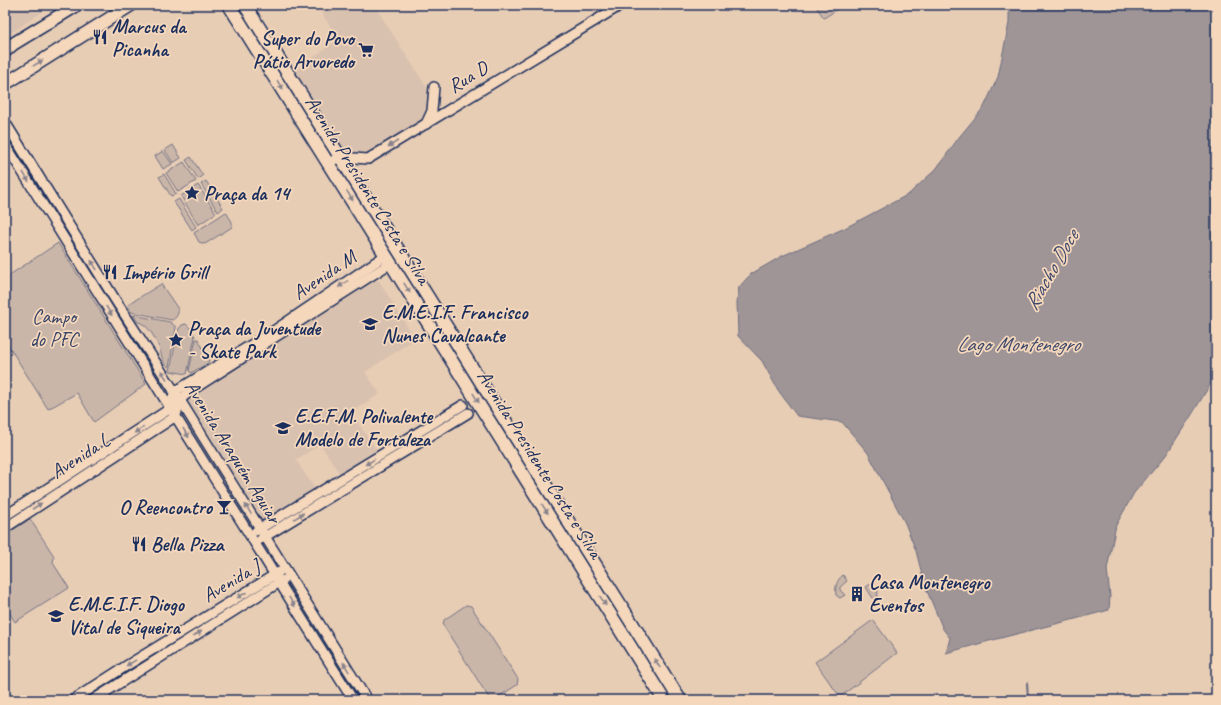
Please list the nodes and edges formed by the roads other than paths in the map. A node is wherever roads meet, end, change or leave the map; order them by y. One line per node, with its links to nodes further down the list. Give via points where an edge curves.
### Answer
1 (77, 5): 6 (main road)
2 (131, 5): 7 (main road, one-way to 2)
3 (229, 5): 12 (main road, Avenida Presidente Costa e Silva, one-way to 12)
4 (245, 5): 12 (main road, Avenida Presidente Costa e Silva)
5 (621, 5): 10 (street, Rua D)
6 (5, 51)
7 (5, 84)
8 (434, 88): 10 (street, via 432,111)
9 (5, 122): 15 (street, Avenida Araquém Aguiar, one-way to 9)
10 (426, 124): 12 (street, Rua D, one-way to 12, via 368,159)
11 (5, 144): 16 (street, Avenida Araquém Aguiar, one-way to 16)
12 (334, 160): 13 (main road, Avenida Presidente Costa e Silva, one-way to 13); 25 (main road, Avenida Presidente Costa e Silva)
13 (389, 259): 14 (street, Avenida M); 26 (main road, Avenida Presidente Costa e Silva, one-way to 26)
14 (274, 334): 17 (street, Avenida M); 18 (street, Avenida M)
15 (144, 344): 16 (street); 17 (street, Avenida Araquém Aguiar, one-way to 15)
16 (134, 350): 20 (street, Avenida Araquém Aguiar)
17 (174, 392): 18 (street, Avenida Araquém Aguiar); 20 (street)
18 (180, 400): 20 (street); 23 (street, Avenida Araquém Aguiar, one-way to 18)
19 (466, 409): 23 (street)
20 (173, 412): 21 (street, Avenida L, one-way to 21); 22 (street, Avenida L, one-way to 20); 24 (street, Avenida Araquém Aguiar, one-way to 24)
21 (5, 516)
22 (5, 528)
23 (263, 532): 24 (street); 27 (street, Avenida Araquém Aguiar)
24 (252, 539): 28 (street, Avenida Araquém Aguiar)
25 (594, 561): 26 (main road); 29 (main road, Avenida Presidente Costa e Silva, one-way to 25)
26 (582, 568): 34 (main road, Avenida Presidente Costa e Silva, one-way to 34)
27 (287, 572): 28 (street, Avenida J); 33 (street, Avenida Araquém Aguiar, one-way to 27)
28 (277, 579): 30 (street, Avenida J, one-way to 30, via 126,666); 31 (street, Avenida J, one-way to 28); 32 (street, Avenida Araquém Aguiar, one-way to 32)
29 (676, 699)
30 (73, 700)
31 (95, 700)
32 (353, 700)
33 (367, 700)
34 (664, 700)

